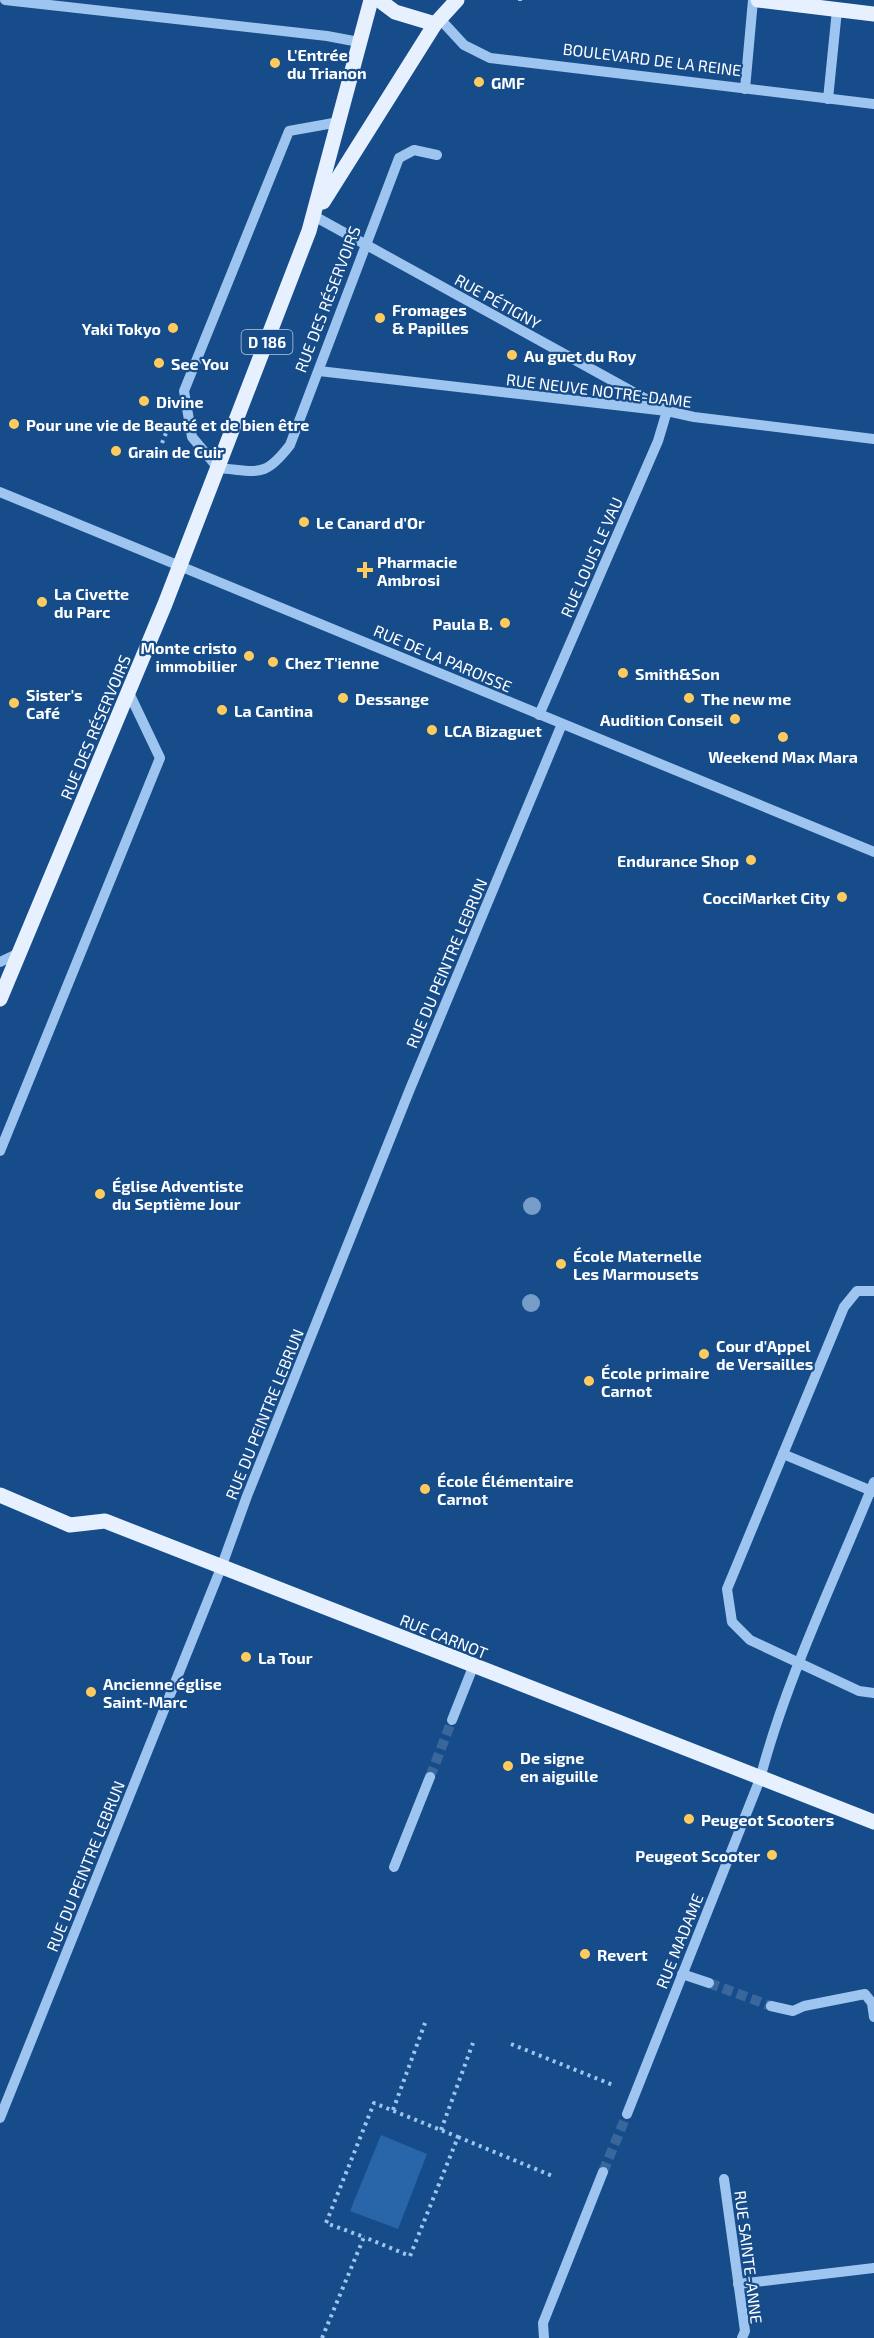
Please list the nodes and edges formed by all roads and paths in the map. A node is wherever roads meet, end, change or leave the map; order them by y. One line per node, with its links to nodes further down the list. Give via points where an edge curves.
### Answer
1 (5, 0): 9 (street)
2 (371, 0): 9 (main road, RUE DES RÉSERVOIRS / D 186)
3 (379, 0): 8 (main road, via 395,12)
4 (457, 0): 8 (main road, RUE DES RÉSERVOIRS)
5 (756, 0): 6 (main road); 10 (street)
6 (837, 10): 7 (main road); 11 (street)
7 (874, 14)
8 (438, 22): 10 (street, BOULEVARD DE LA REINE, via 464,45 490,58); 15 (main road, RUE DES RÉSERVOIRS / D 186)
9 (359, 42): 13 (main road, RUE DES RÉSERVOIRS / D 186)
10 (745, 89): 11 (street, BOULEVARD DE LA REINE)
11 (828, 99): 12 (street, BOULEVARD DE LA REINE)
12 (874, 104)
13 (339, 122): 15 (main road, RUE DES RÉSERVOIRS / D 186); 20 (street, via 289,131 183,391 192,436)
14 (436, 155): 16 (street, RUE DES RÉSERVOIRS, via 414,150 399,158)
15 (314, 216): 16 (street, RUE PÉTIGNY); 20 (main road, RUE DES RÉSERVOIRS / D 186)
16 (367, 245): 17 (street, RUE DES RÉSERVOIRS); 18 (street, RUE PÉTIGNY)
17 (319, 371): 18 (street, RUE NEUVE NOTRE-DAME); 20 (street, RUE DES RÉSERVOIRS, via 290,445 273,467 258,471)
18 (668, 411): 19 (street, RUE NEUVE NOTRE-DAME); 24 (street, RUE LOUIS LE VAU)
19 (874, 439)
20 (218, 468): 22 (main road, RUE DES RÉSERVOIRS / D 186)
21 (0, 492): 22 (street, RUE DE LA PAROISSE)
22 (181, 565): 23 (main road, RUE DES RÉSERVOIRS); 24 (street, RUE DE LA PAROISSE)
23 (129, 693): 27 (main road, RUE DES RÉSERVOIRS); 30 (street, via 160,758)
24 (539, 715): 25 (street, RUE DE LA PAROISSE)
25 (562, 724): 26 (street, RUE DE LA PAROISSE); 35 (street, RUE DU PEINTRE LEBRUN, via 406,1100 247,1496)
26 (874, 852)
27 (19, 953): 28 (street); 29 (main road, RUE DES RÉSERVOIRS)
28 (0, 962)
29 (0, 999)
30 (0, 1151)
31 (874, 1292): 32 (street, via 856,1291 844,1307)
32 (783, 1454): 33 (street); 36 (street, via 727,1589 732,1622 750,1640)
33 (873, 1488): 36 (street, RUE MADAME)
34 (0, 1495): 35 (main road, RUE CARNOT, via 70,1525 105,1521)
35 (222, 1568): 37 (main road, RUE CARNOT); 54 (street, RUE DU PEINTRE LEBRUN)
36 (801, 1663): 38 (street, via 859,1691); 41 (street, RUE MADAME)
37 (473, 1667): 39 (street); 41 (main road, RUE CARNOT)
38 (874, 1693)
39 (452, 1720)
40 (430, 1777): 43 (street)
41 (760, 1779): 42 (main road, RUE CARNOT); 44 (street, RUE MADAME)
42 (874, 1822)
43 (394, 1867)
44 (682, 1974): 45 (street); 51 (street, RUE MADAME)
45 (709, 1983)
46 (771, 2006): 47 (street, via 793,2011 865,1994 872,2003)
47 (874, 2017)
48 (425, 2023): 52 (path)
49 (473, 2043): 55 (path)
50 (511, 2044): 51 (path)
51 (634, 2094): 53 (street, RUE MADAME)
52 (393, 2110): 55 (path); 60 (path, via 374,2103 326,2223)
53 (627, 2114)
54 (0, 2118)
55 (441, 2130): 56 (path)
56 (458, 2137): 58 (path); 60 (path, via 410,2256)
57 (603, 2172): 64 (street, via 543,2323)
58 (555, 2177)
59 (724, 2179): 62 (street, RUE SAINTE-ANNE)
60 (364, 2237): 63 (path)
61 (874, 2268): 62 (street)
62 (738, 2284): 65 (street, RUE SAINTE-ANNE, via 745,2331)
63 (322, 2338)
64 (544, 2338)
65 (742, 2338)

